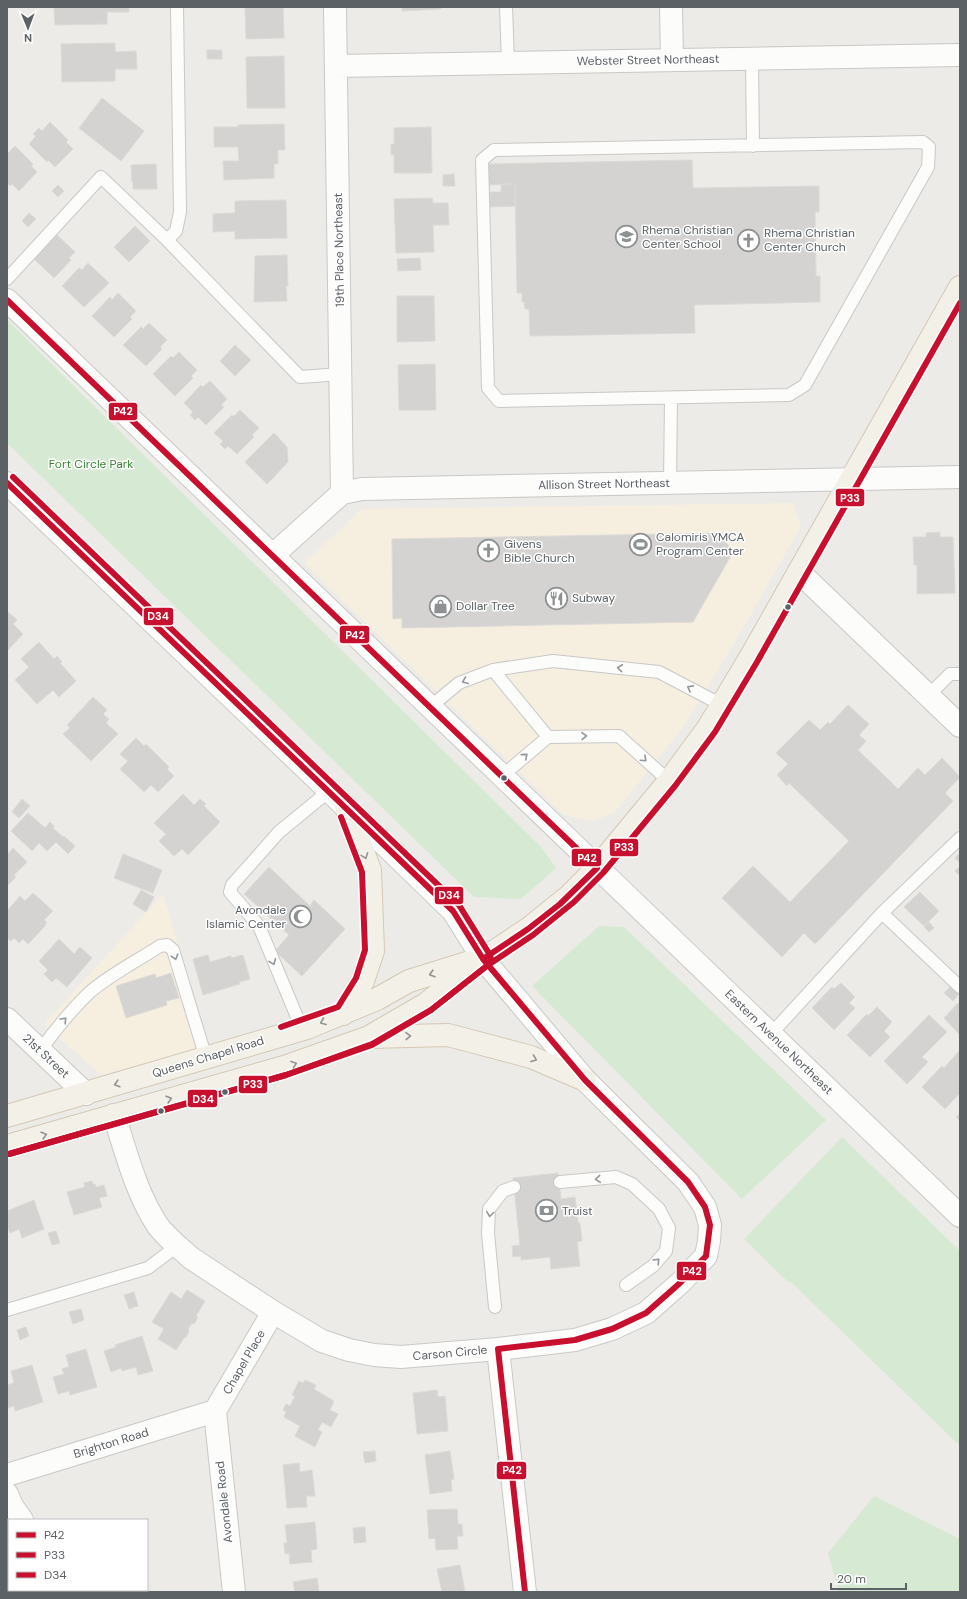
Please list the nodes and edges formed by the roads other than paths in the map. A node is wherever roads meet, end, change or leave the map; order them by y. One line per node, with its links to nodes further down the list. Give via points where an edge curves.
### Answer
1 (177, 7): 11 (lane, via 180,212 176,231)
2 (336, 7): 9 (street, 19th Place Northeast)
3 (506, 7): 8 (lane)
4 (671, 7): 7 (street)
5 (960, 55): 6 (street, Webster Street Northeast)
6 (752, 59): 7 (street, Webster Street Northeast); 10 (lane)
7 (672, 60): 8 (street, Webster Street Northeast)
8 (508, 62): 9 (street, Webster Street Northeast)
9 (336, 66): 15 (street, 19th Place Northeast)
10 (753, 146): 16 (lane, via 923,142 929,147 928,167 805,385 789,396); 16 (lane, via 494,150 482,160 488,388 499,401)
11 (167, 240): 12 (lane, via 101,177); 15 (lane, via 300,377)
12 (7, 279)
13 (960, 287): 18 (main road)
14 (7, 300): 22 (street, Eastern Avenue Northeast)
15 (341, 374): 21 (street, 19th Place Northeast)
16 (671, 398): 19 (lane)
17 (960, 477): 18 (street, Allison Street Northeast)
18 (852, 479): 19 (street, Allison Street Northeast); 23 (main road)
19 (670, 482): 21 (street, Allison Street Northeast, via 372,488)
20 (7, 483): 33 (street)
21 (342, 492): 22 (street)
22 (273, 555): 28 (street, Eastern Avenue Northeast)
23 (799, 572): 26 (street); 27 (main road)
24 (493, 670): 27 (lane, one-way to 24, via 659,672 553,661); 28 (lane, one-way to 28, via 459,683); 30 (lane)
25 (960, 674): 26 (lane, via 950,674)
26 (928, 696): 29 (street)
27 (722, 705): 32 (main road)
28 (430, 707): 31 (street, Eastern Avenue Northeast)
29 (960, 726)
30 (548, 737): 31 (lane, one-way to 30); 32 (lane, one-way to 32, via 619,736)
31 (502, 776): 36 (street, Eastern Avenue Northeast)
32 (669, 781): 36 (main road)
33 (329, 791): 34 (street); 42 (lane, one-way to 42, via 279,832 232,884 230,892 259,926)
34 (346, 807): 38 (street, via 453,911); 40 (main road, one-way to 40, via 370,870 373,951 363,981)
35 (960, 838): 37 (lane)
36 (597, 868): 38 (main road, via 560,904 528,929); 43 (street, Eastern Avenue Northeast)
37 (882, 913): 39 (lane); 43 (lane)
38 (483, 958): 40 (main road, Queens Chapel Road, one-way to 40, via 409,981); 44 (main road, via 426,1004); 47 (street, Carson Circle)
39 (960, 987)
40 (343, 1014): 42 (main road, Queens Chapel Road, one-way to 42)
41 (7, 1019): 45 (street, 21st Street)
42 (302, 1029): 46 (main road, Queens Chapel Road)
43 (770, 1034): 54 (street, Eastern Avenue Northeast)
44 (369, 1037): 47 (main road, one-way to 47, via 448,1035 531,1057); 49 (main road, one-way to 44, via 284,1067)
45 (40, 1050): 46 (lane, one-way to 46, via 56,1028 91,992 160,946 167,945 173,950); 48 (street, 21st Street)
46 (206, 1058): 48 (main road, Queens Chapel Road, one-way to 48)
47 (585, 1080): 60 (street, Carson Circle, via 688,1182 705,1207 710,1225 706,1256 646,1313 612,1329 575,1340)
48 (86, 1094): 50 (main road, Queens Chapel Road)
49 (114, 1115): 51 (main road, one-way to 49); 55 (street, Carson Circle, via 135,1180 159,1227)
50 (7, 1116)
51 (7, 1146)
52 (560, 1182): 56 (lane, one-way to 52, via 653,1266 666,1251 669,1228 659,1209 632,1184 616,1177)
53 (514, 1187): 57 (lane, one-way to 57, via 503,1191 489,1209 490,1260)
54 (960, 1216)
55 (177, 1246): 58 (lane, via 148,1268); 59 (street, Carson Circle)
56 (626, 1285)
57 (495, 1307)
58 (7, 1310)
59 (273, 1312): 60 (street, Carson Circle, via 322,1341 374,1355 401,1357); 61 (street, Chapel Place)
60 (498, 1349): 66 (street)
61 (215, 1411): 62 (street, Brighton Road); 65 (street, Avondale Road)
62 (7, 1475)
63 (7, 1494): 64 (street)
64 (21, 1519)
65 (234, 1592)
66 (525, 1592)

